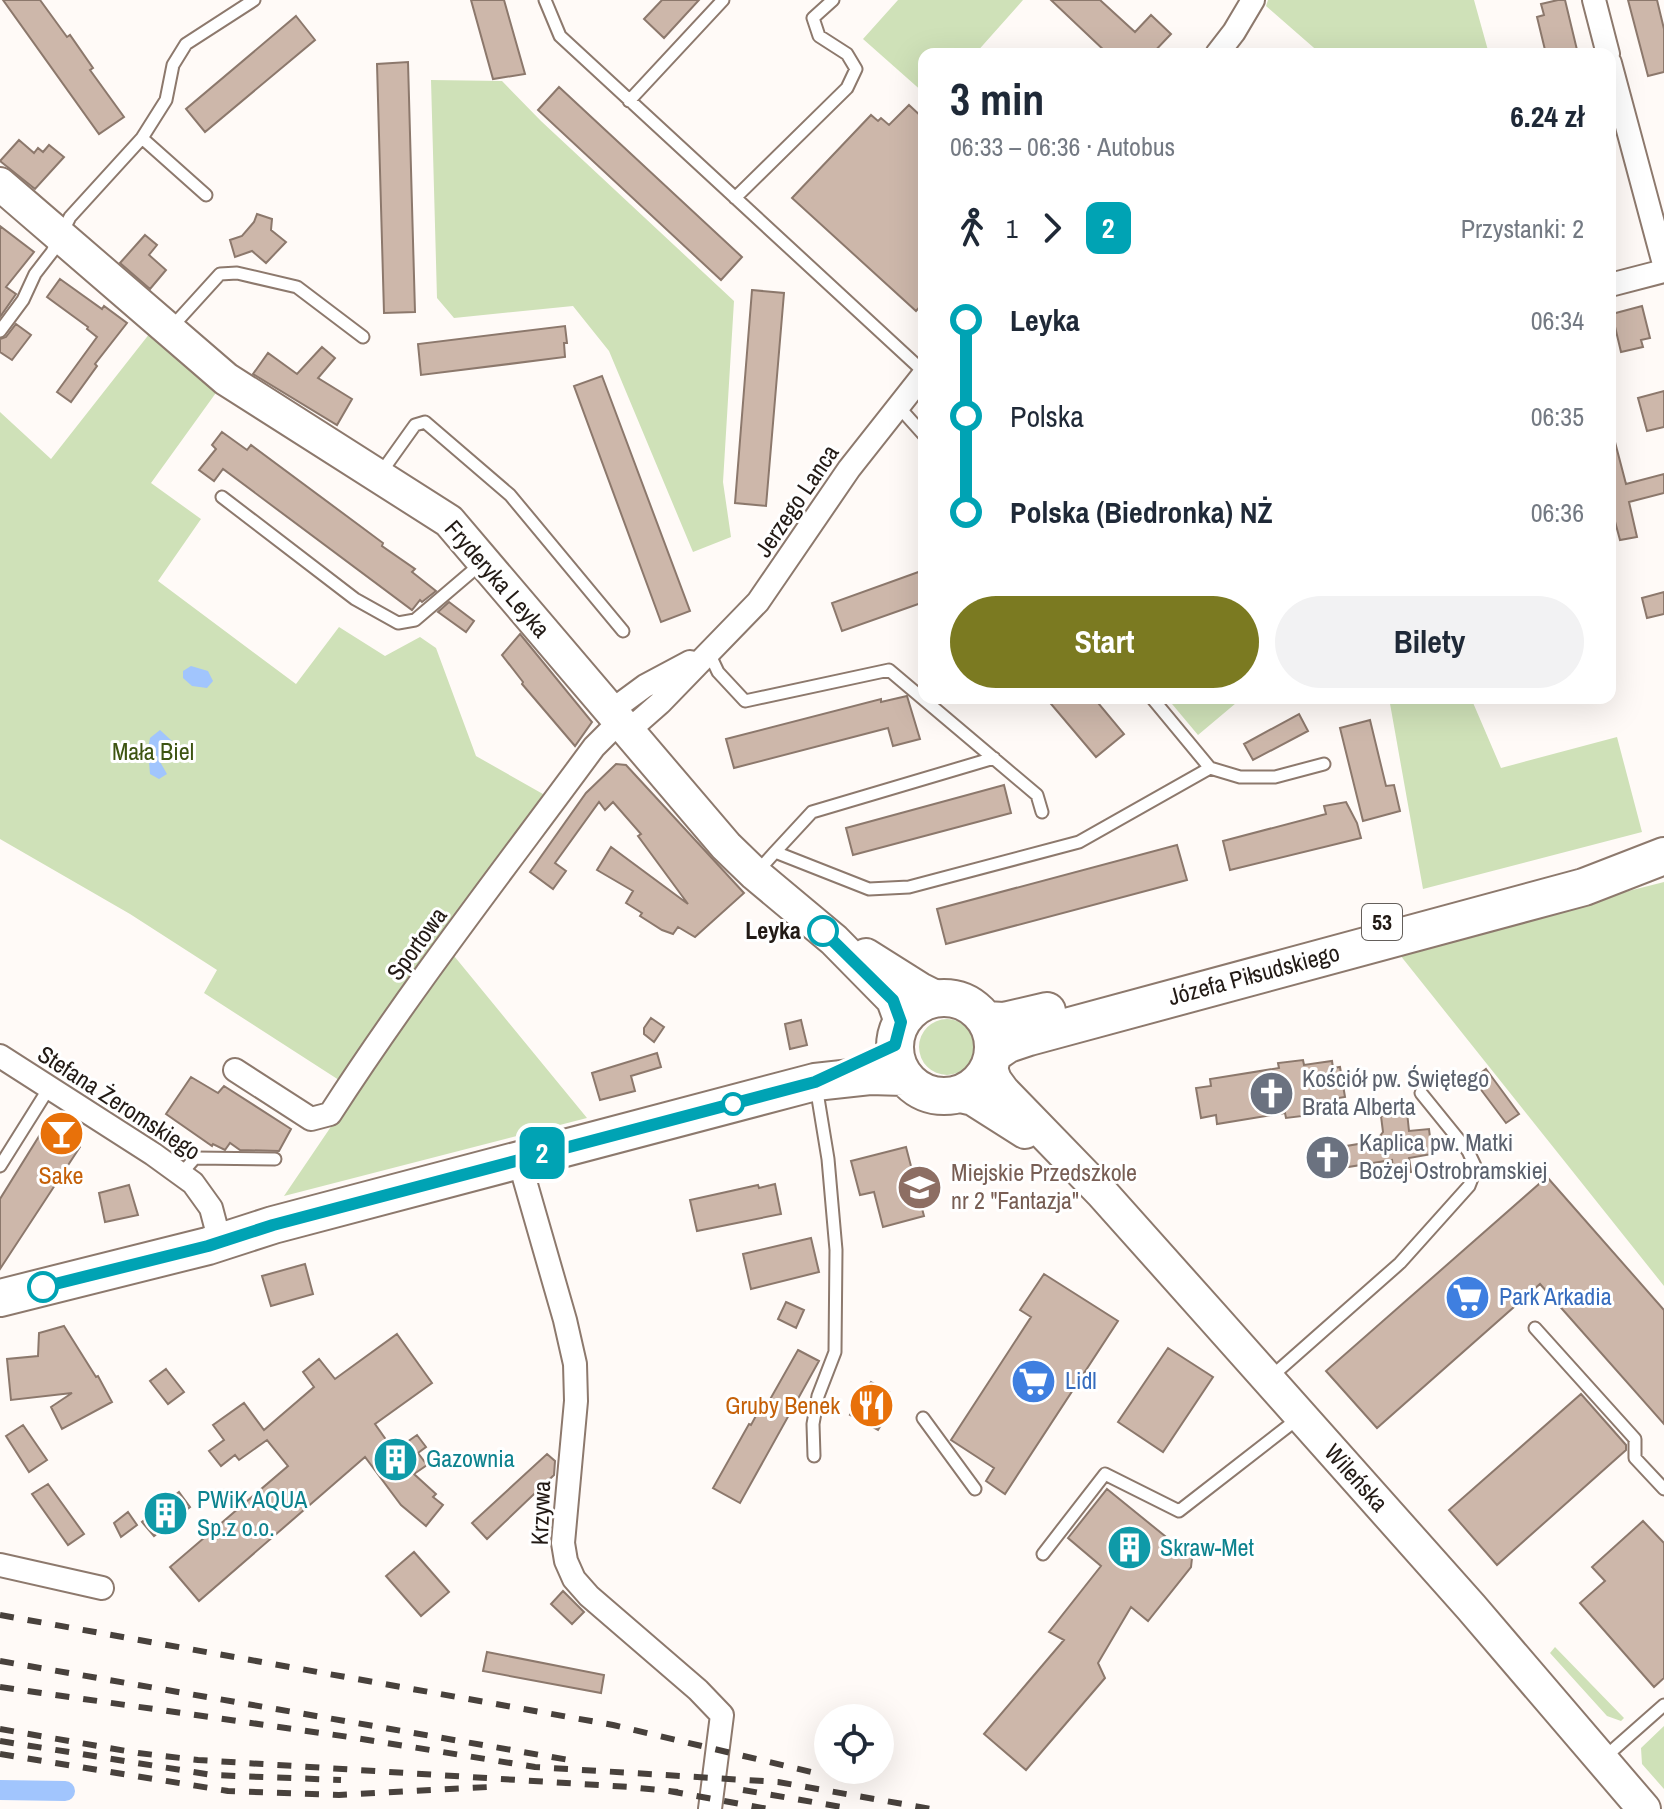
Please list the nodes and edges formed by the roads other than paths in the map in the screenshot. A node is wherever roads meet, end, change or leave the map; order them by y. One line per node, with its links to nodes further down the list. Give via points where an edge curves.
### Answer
1 (254, 0): 11 (lane, via 186,44 173,65 166,100)
2 (545, 0): 10 (lane, via 560,36)
3 (723, 0): 10 (lane)
4 (833, 0): 14 (lane, via 813,18 819,36 847,54 856,69 847,88)
5 (1253, 0): 7 (street)
6 (1594, 0): 8 (street)
7 (1222, 48)
8 (1606, 48)
9 (1616, 85): 16 (street)
10 (629, 101): 14 (lane)
11 (142, 138): 13 (lane); 15 (lane, via 70,217)
12 (0, 184): 15 (street, Fryderyka Leyka)
13 (206, 195)
14 (735, 198): 22 (lane)
15 (60, 238): 19 (lane); 20 (street, Fryderyka Leyka)
16 (1664, 264)
17 (1664, 271): 18 (street)
18 (1616, 283)
19 (0, 331)
20 (168, 331): 21 (lane, via 220,274 237,273 297,287); 26 (street, Fryderyka Leyka, via 226,379)
21 (363, 337)
22 (918, 367)
23 (918, 380): 24 (street, Jerzego Lanca)
24 (898, 405): 25 (lane); 30 (street, Jerzego Lanca, via 758,602)
25 (918, 428)
26 (379, 475): 28 (street, Fryderyka Leyka, via 449,521); 29 (lane, via 415,425 425,422 510,495)
27 (222, 497): 28 (lane, via 355,599 398,623 415,620)
28 (484, 562): 34 (street, Fryderyka Leyka)
29 (623, 631)
30 (709, 653): 31 (lane, via 718,672 745,701 889,670); 34 (street, Jerzego Lanca, via 660,703)
31 (918, 694)
32 (930, 704): 35 (lane)
33 (1157, 704): 37 (lane)
34 (619, 722): 40 (street, Fryderyka Leyka, via 726,846); 46 (street, Sportowa, via 594,747 428,972 330,1114 311,1119)
35 (994, 758): 38 (lane, via 1037,795); 40 (lane, via 812,812)
36 (1324, 764): 37 (lane, via 1275,777 1240,777)
37 (1210, 768): 40 (lane, via 1079,842 909,887 869,889)
38 (1042, 812)
39 (1659, 858): 43 (main road, Józefa Piłsudskiego / 53, via 1584,887)
40 (765, 863): 41 (street, Fryderyka Leyka)
41 (834, 940): 42 (street, Fryderyka Leyka); 44 (street, Fryderyka Leyka, via 893,1000)
42 (938, 998): 43 (main road, via 968,1004); 44 (main road, via 917,1006)
43 (989, 1047): 50 (main road, 53, via 976,1084); 51 (street, Wileńska, via 995,1080)
44 (900, 1048): 47 (main road, via 870,1076); 50 (main road, via 915,1086 929,1094)
45 (0, 1056): 48 (street, Stefana Żeromskiego)
46 (235, 1070)
47 (815, 1082): 53 (main road); 62 (lane, via 836,1250 835,1352 818,1396)
48 (49, 1088): 54 (lane); 55 (street, Stefana Żeromskiego)
49 (1421, 1093): 59 (lane, via 1468,1151 1476,1168 1469,1186 1400,1263)
50 (956, 1095): 51 (street, Wileńska, via 973,1099)
51 (1063, 1152): 59 (street, Wileńska)
52 (275, 1159): 55 (lane, via 195,1158)
53 (519, 1160): 56 (main road); 70 (street, Krzywa, via 575,1364 566,1561 589,1596 722,1715)
54 (0, 1166)
55 (181, 1174): 56 (street, Stefana Żeromskiego, via 211,1208)
56 (220, 1242): 57 (main road)
57 (0, 1298)
58 (1535, 1328): 64 (lane, via 1635,1439 1635,1458)
59 (1268, 1380): 60 (street, Wileńska)
60 (1301, 1417): 65 (lane, via 1179,1511 1105,1474); 69 (street, Wileńska)
61 (923, 1418): 63 (lane)
62 (814, 1456)
63 (975, 1489)
64 (1664, 1489)
65 (1043, 1554)
66 (0, 1565): 67 (street)
67 (102, 1588)
68 (1664, 1705): 69 (lane)
69 (1602, 1760): 71 (street, Wileńska)
70 (710, 1809)
71 (1644, 1809)

